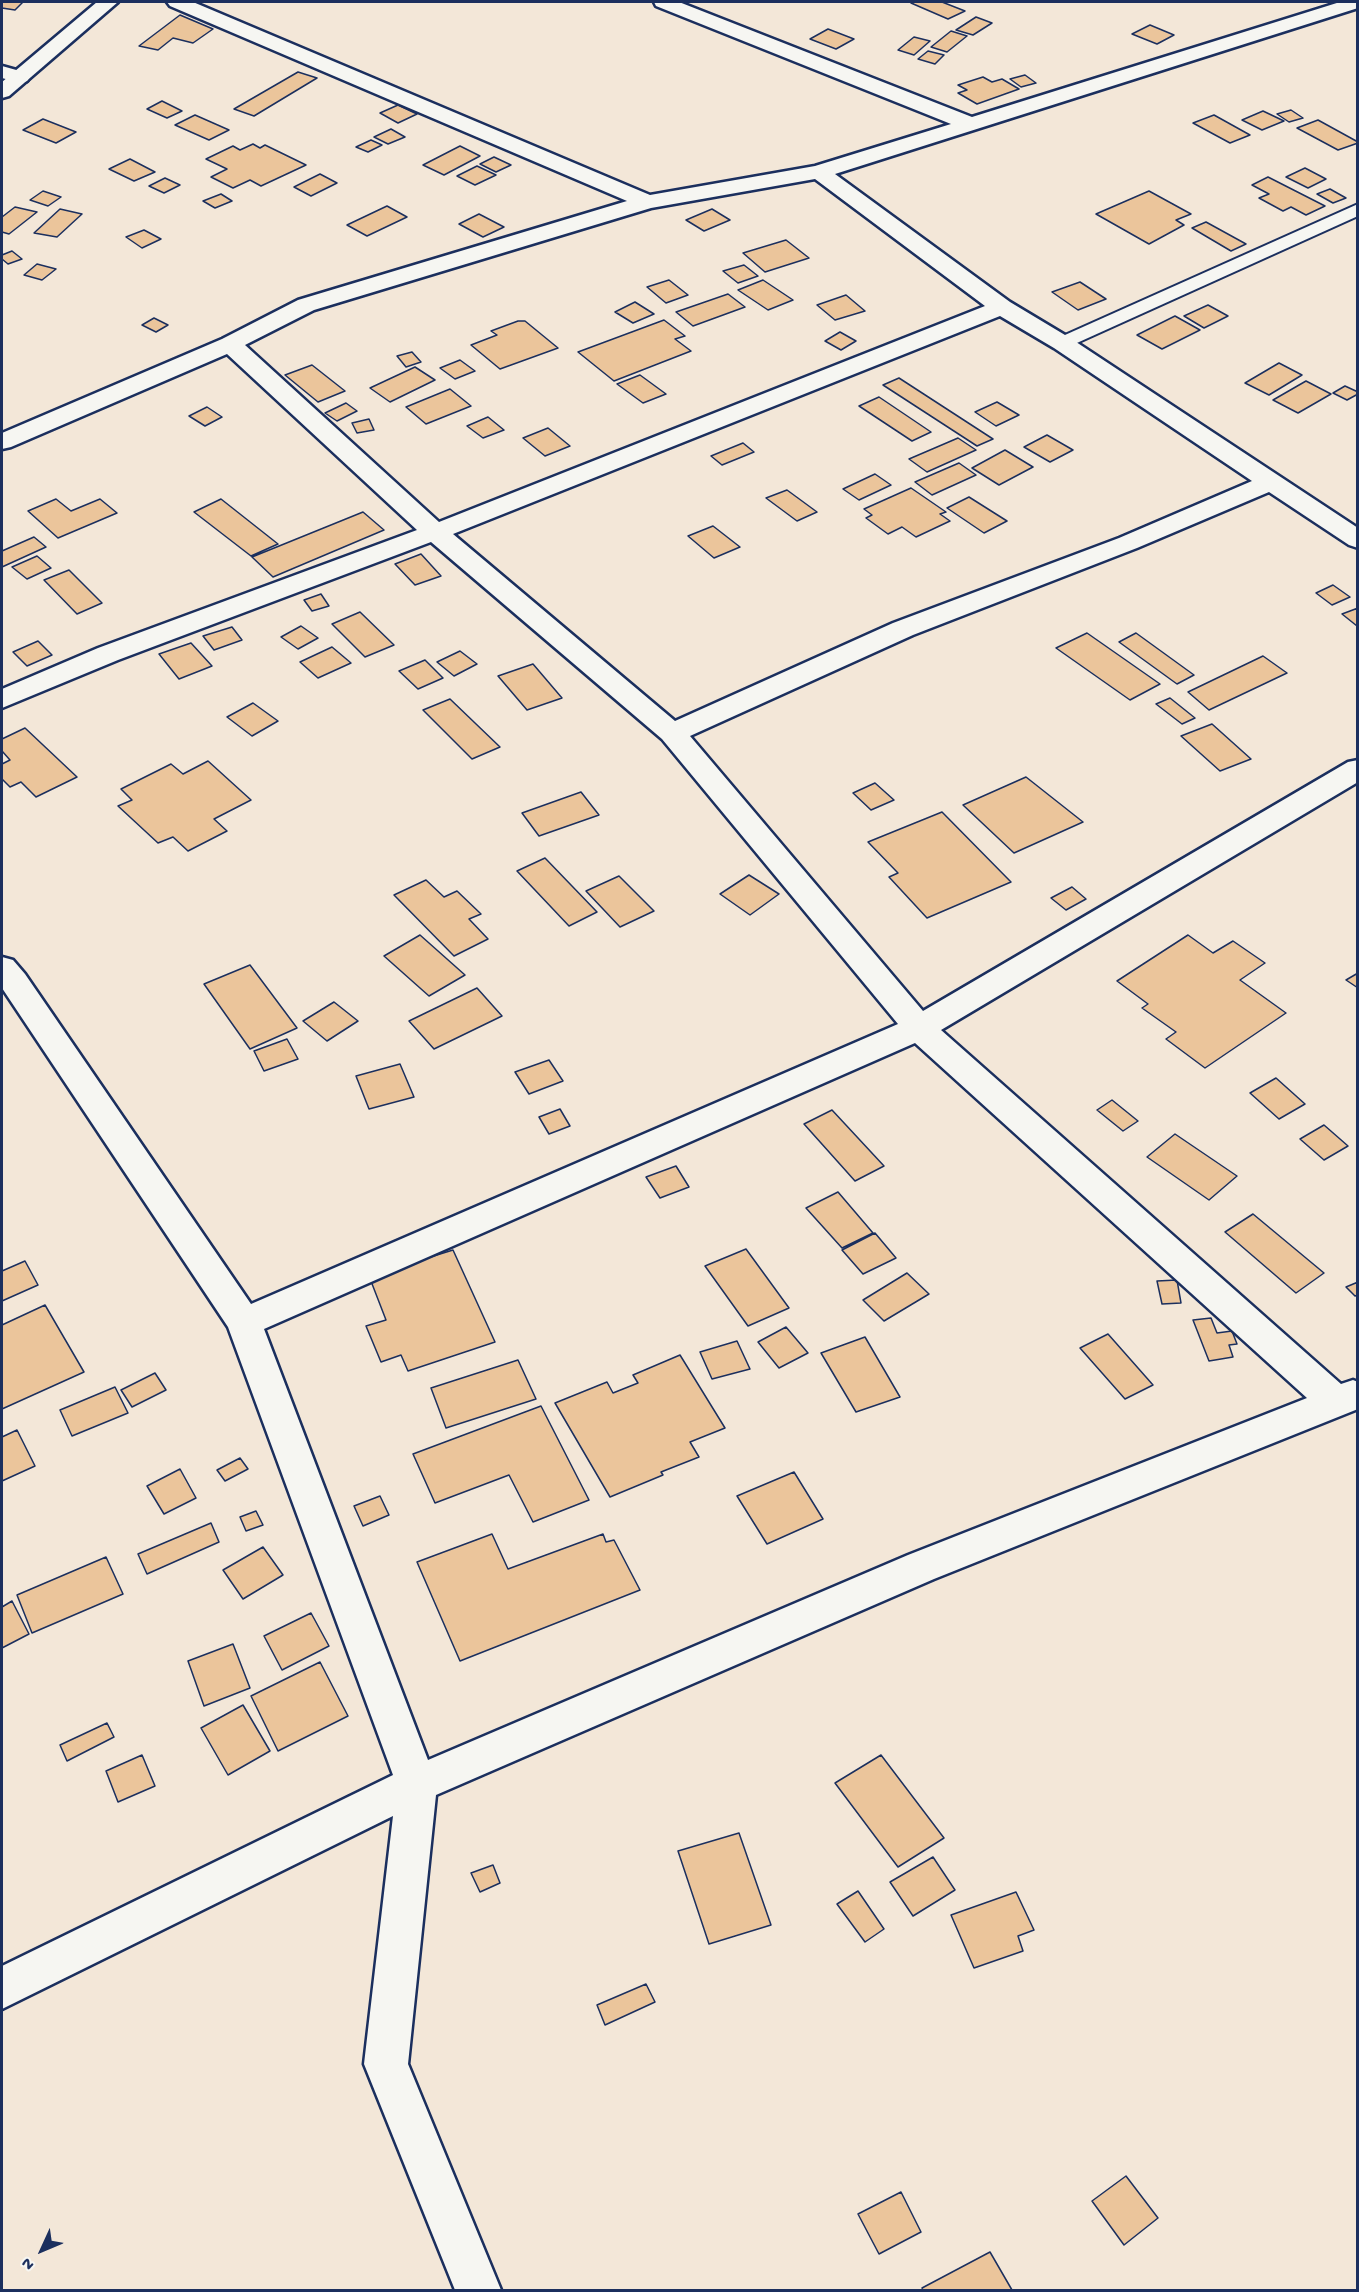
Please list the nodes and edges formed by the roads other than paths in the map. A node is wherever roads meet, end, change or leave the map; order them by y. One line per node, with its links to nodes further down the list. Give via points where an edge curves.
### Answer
1 (108, 2): 5 (street)
2 (177, 2): 9 (street)
3 (663, 2): 7 (street)
4 (1358, 2): 7 (street)
5 (11, 75): 6 (street)
6 (2, 92)
7 (973, 125): 8 (street)
8 (819, 172): 9 (street); 11 (street)
9 (648, 202): 13 (street, via 306,305)
10 (1358, 209): 12 (lane)
11 (1002, 307): 12 (street); 18 (street)
12 (1062, 343): 15 (street)
13 (230, 344): 14 (street); 18 (street)
14 (2, 442)
15 (1271, 482): 17 (street); 21 (street, via 1128,543 903,629)
16 (1358, 508): 17 (street)
17 (1329, 521): 19 (street)
18 (435, 532): 20 (street, via 108,654); 21 (street)
19 (1358, 540)
20 (2, 699)
21 (672, 733): 24 (street)
22 (1358, 769): 24 (street)
23 (2, 969): 25 (street)
24 (919, 1028): 25 (street); 26 (street)
25 (244, 1322): 27 (street)
26 (1347, 1398): 27 (street, via 921,1567)
27 (417, 1784): 28 (street); 29 (street, via 386,2064)
28 (2, 1988)
29 (478, 2290)

